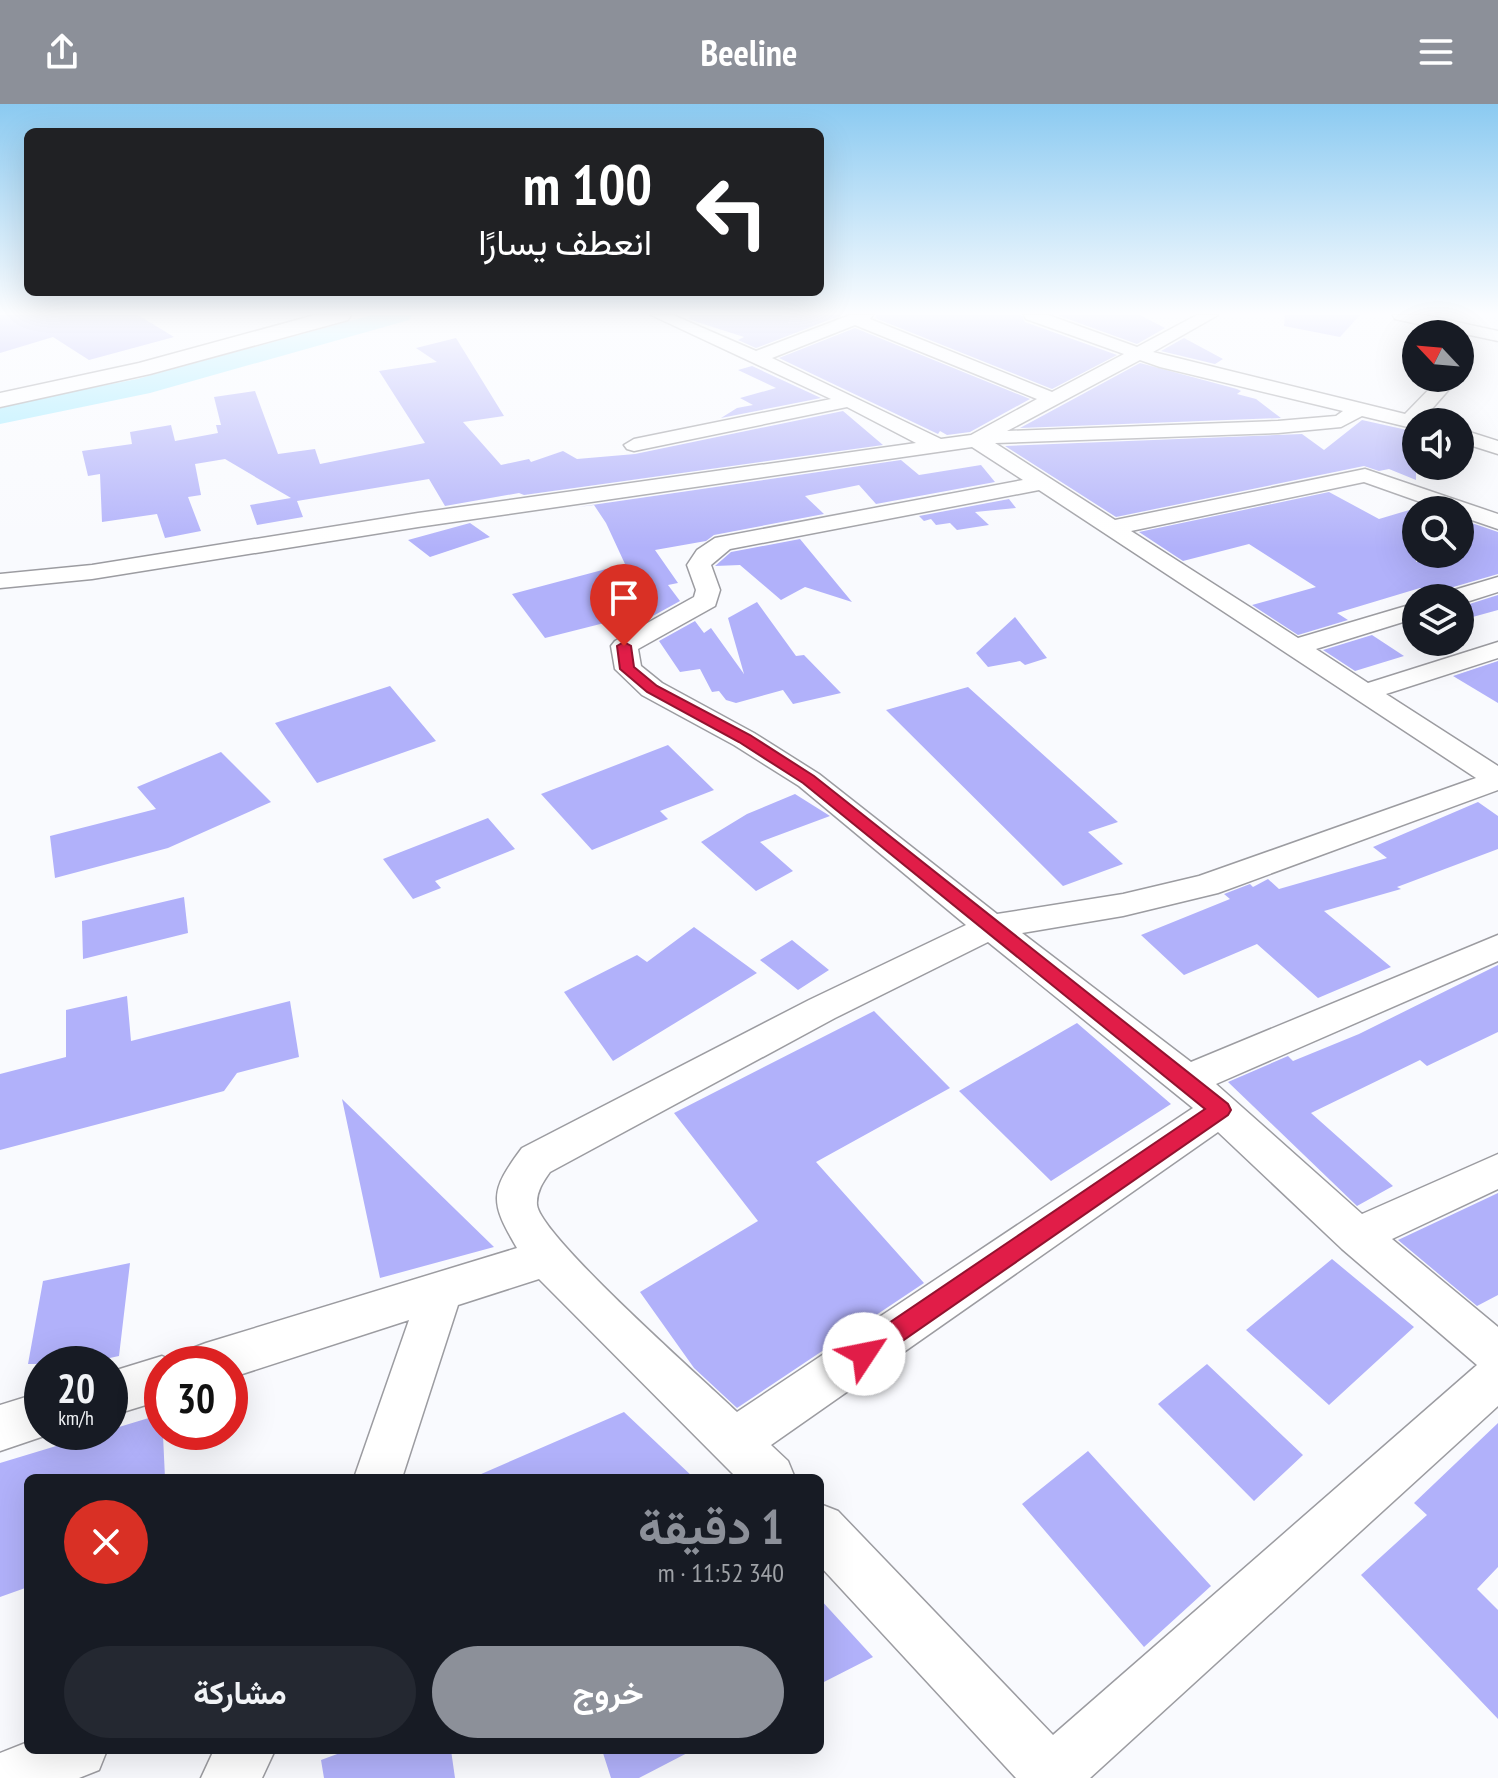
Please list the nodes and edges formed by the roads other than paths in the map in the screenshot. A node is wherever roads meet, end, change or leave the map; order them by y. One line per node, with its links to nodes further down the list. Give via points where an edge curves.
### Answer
1 (32, 393): 7 (main road)
2 (834, 393): 8 (street)
3 (1039, 393): 6 (street)
4 (1064, 393): 6 (street)
5 (1291, 393): 9 (street)
6 (1053, 399): 11 (street)
7 (0, 400)
8 (851, 401): 13 (street); 14 (street)
9 (1360, 409): 10 (street); 11 (street, via 1341,421 1278,427)
10 (1402, 419)
11 (979, 438): 14 (street); 16 (street)
12 (1474, 440): 15 (street)
13 (634, 445)
14 (940, 447): 23 (street, via 92,572)
15 (1498, 448)
16 (1043, 483): 22 (street); 31 (street, via 723,543 699,565 708,590 706,601 633,639 623,652 628,669 652,689 809,780)
17 (1429, 496): 22 (street, via 1360,475)
18 (1498, 500): 19 (street)
19 (1474, 508)
20 (1474, 512): 21 (street)
21 (1498, 522)
22 (1111, 528): 27 (street)
23 (0, 581)
24 (1498, 584): 25 (street)
25 (1474, 591)
26 (1402, 614): 27 (street)
27 (1295, 647): 29 (street)
28 (1498, 650): 29 (street)
29 (1363, 693): 30 (street)
30 (1498, 780): 31 (street, via 1207,885)
31 (990, 927): 33 (street); 37 (street, via 536,1160 520,1182 516,1209)
32 (1498, 947): 33 (street)
33 (1187, 1080): 34 (street)
34 (1220, 1110): 36 (street); 44 (street)
35 (1498, 1171): 36 (street)
36 (1357, 1236): 40 (street)
37 (546, 1258): 38 (street); 44 (street)
38 (441, 1291): 39 (street); 45 (street)
39 (248, 1351)
40 (1498, 1355)
41 (1498, 1376): 50 (street)
42 (24, 1421): 43 (street)
43 (0, 1428)
44 (736, 1441): 46 (street)
45 (379, 1474)
46 (767, 1474)
47 (824, 1533): 50 (street)
48 (69, 1754): 51 (street)
49 (244, 1754): 52 (street)
50 (1053, 1776)
51 (9, 1778)
52 (229, 1778)

